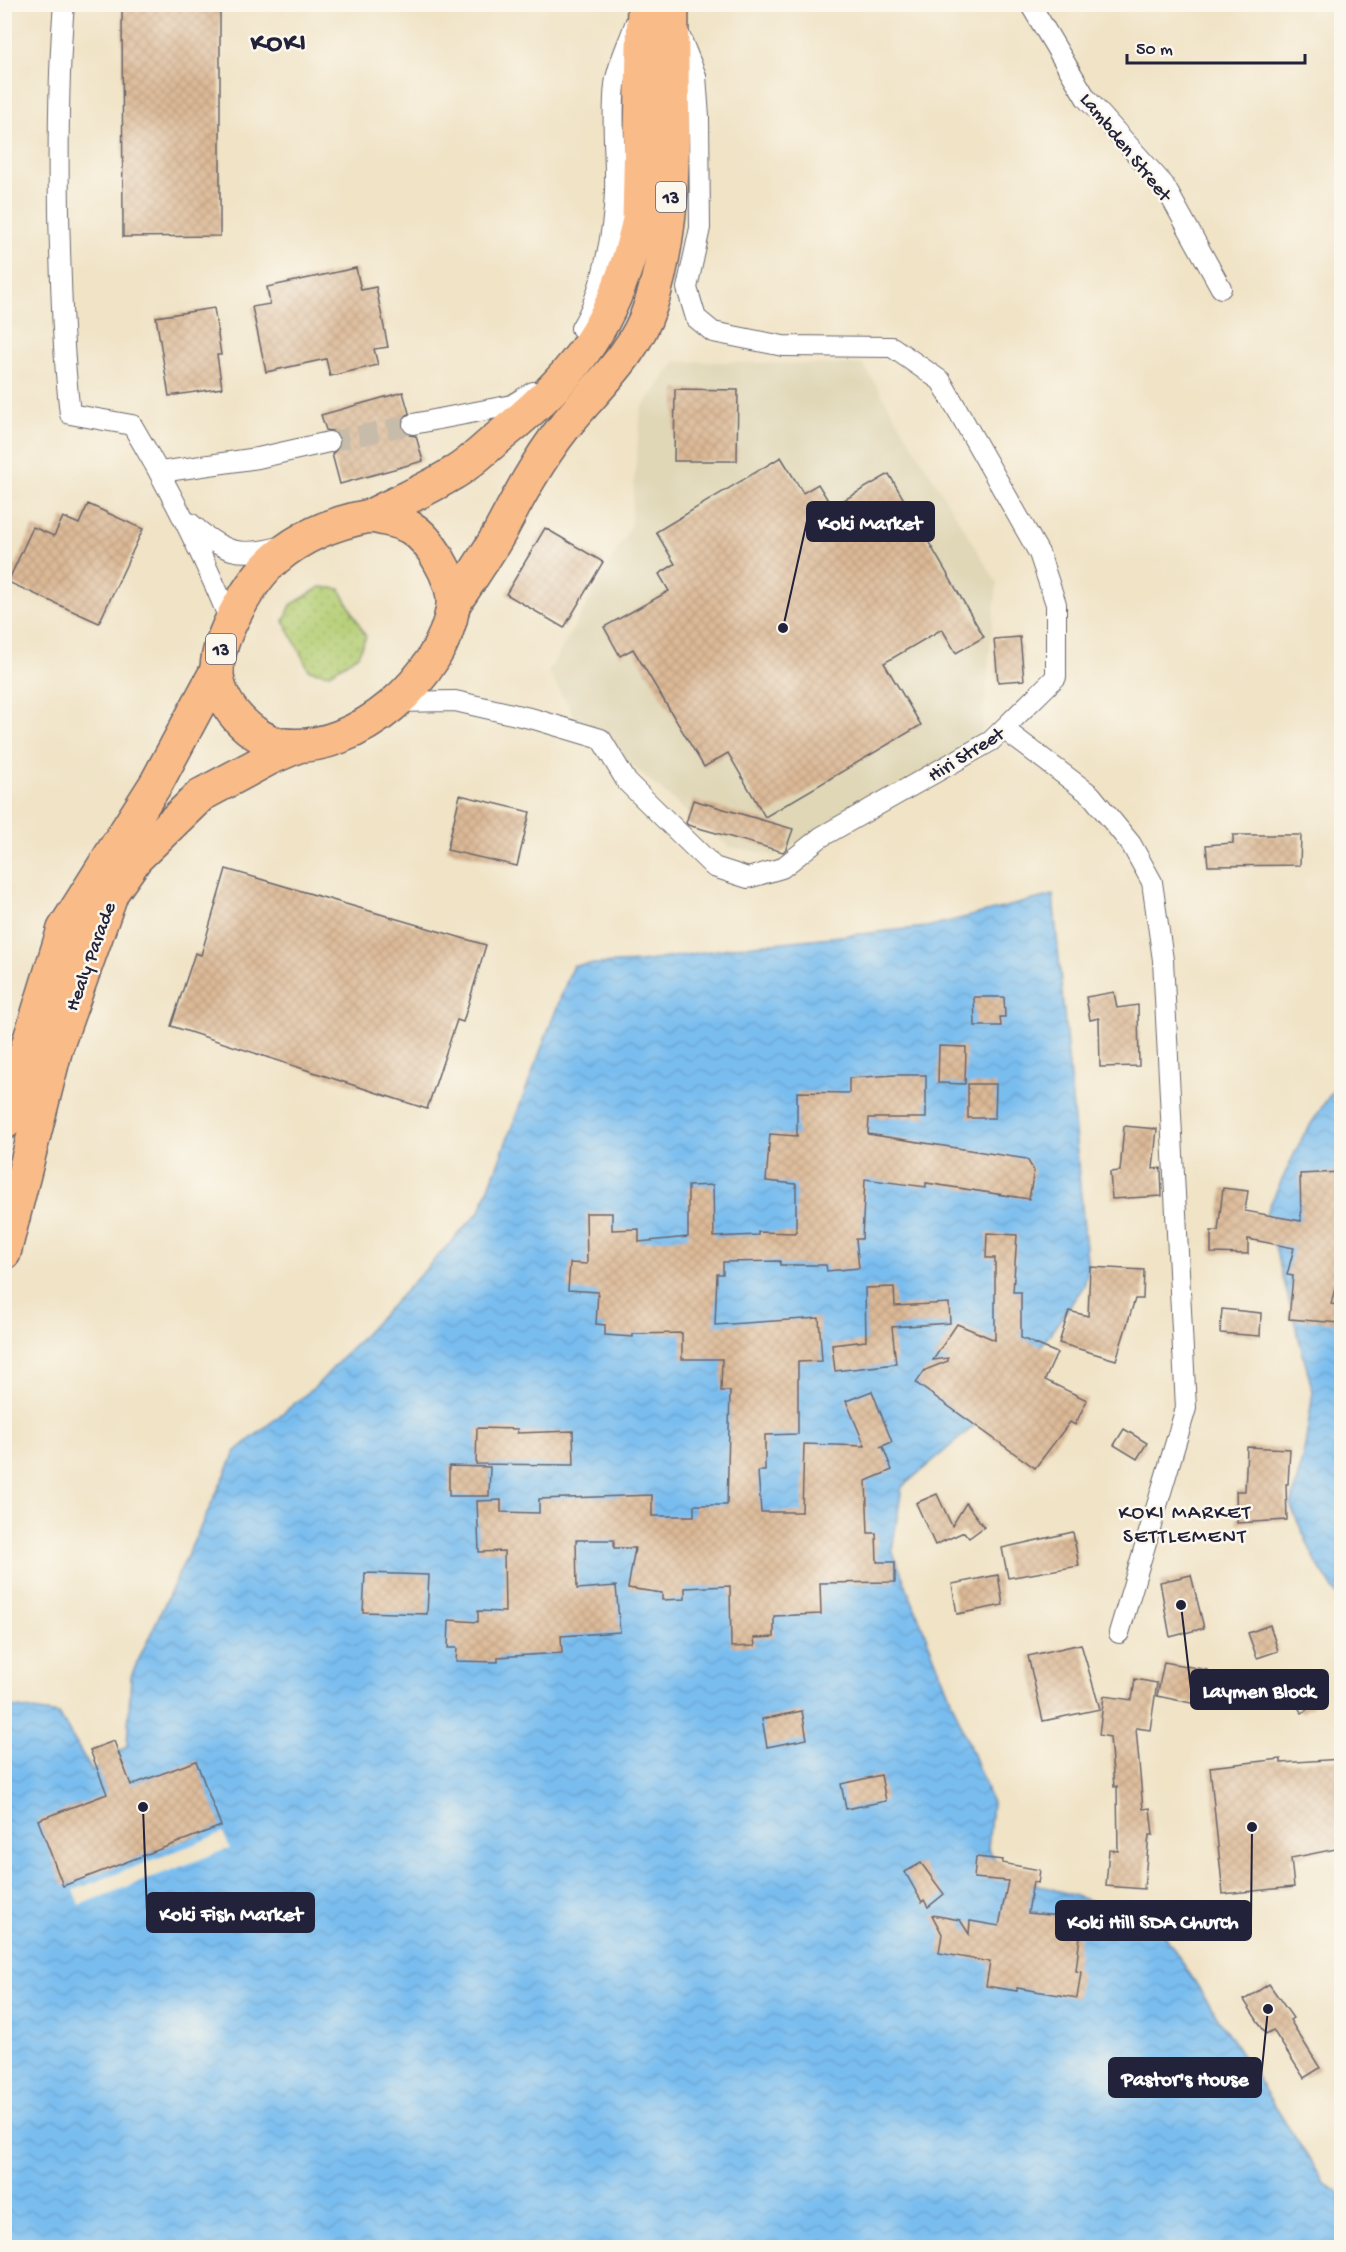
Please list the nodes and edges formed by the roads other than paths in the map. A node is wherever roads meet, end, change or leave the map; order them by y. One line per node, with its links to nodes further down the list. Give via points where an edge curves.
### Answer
1 (64, 4): 7 (street, via 59,192 62,342 70,414 132,425)
2 (1036, 7): 4 (street, Lambden Street, via 1086,98 1164,185)
3 (658, 8): 5 (street, via 615,82 615,191 608,245 591,313 537,390 512,405); 9 (highway, 13, via 639,220 632,252 604,324 576,366 513,426 454,474); 11 (highway, 13, via 671,200 667,239 650,308 629,351 563,428 523,486 499,533); 15 (street, Hiri Street, via 696,76 700,228 687,288 696,318 713,332 783,346 892,347 941,381 1039,553 1056,604 1056,677)
4 (1221, 288)
5 (412, 424)
6 (329, 442): 7 (street, via 258,458)
7 (160, 472): 8 (street)
8 (182, 516): 10 (street, via 224,550 259,553); 12 (street)
9 (370, 516): 10 (highway, 13, via 338,522); 11 (highway, 13, via 401,521 426,537 447,573)
10 (306, 539): 12 (highway, 13, via 276,558 246,596)
11 (453, 605): 14 (highway, 13, via 444,640 423,676)
12 (231, 623): 13 (highway, 13)
13 (217, 670): 16 (highway, 13, via 227,704 246,728 277,744); 17 (highway, Healy Parade, via 157,782 64,929)
14 (394, 702): 15 (street, Hiri Street, via 456,701 601,739 627,782 714,867 748,878 782,868 821,837); 16 (highway, 13, via 366,725 329,741)
15 (1005, 730): 19 (street, via 1091,795 1131,844 1152,882 1163,960 1186,1408)
16 (298, 746): 18 (highway, Healy Parade, via 201,795 136,858 112,892 56,1048)
17 (4, 1123)
18 (4, 1253)
19 (1119, 1633)

